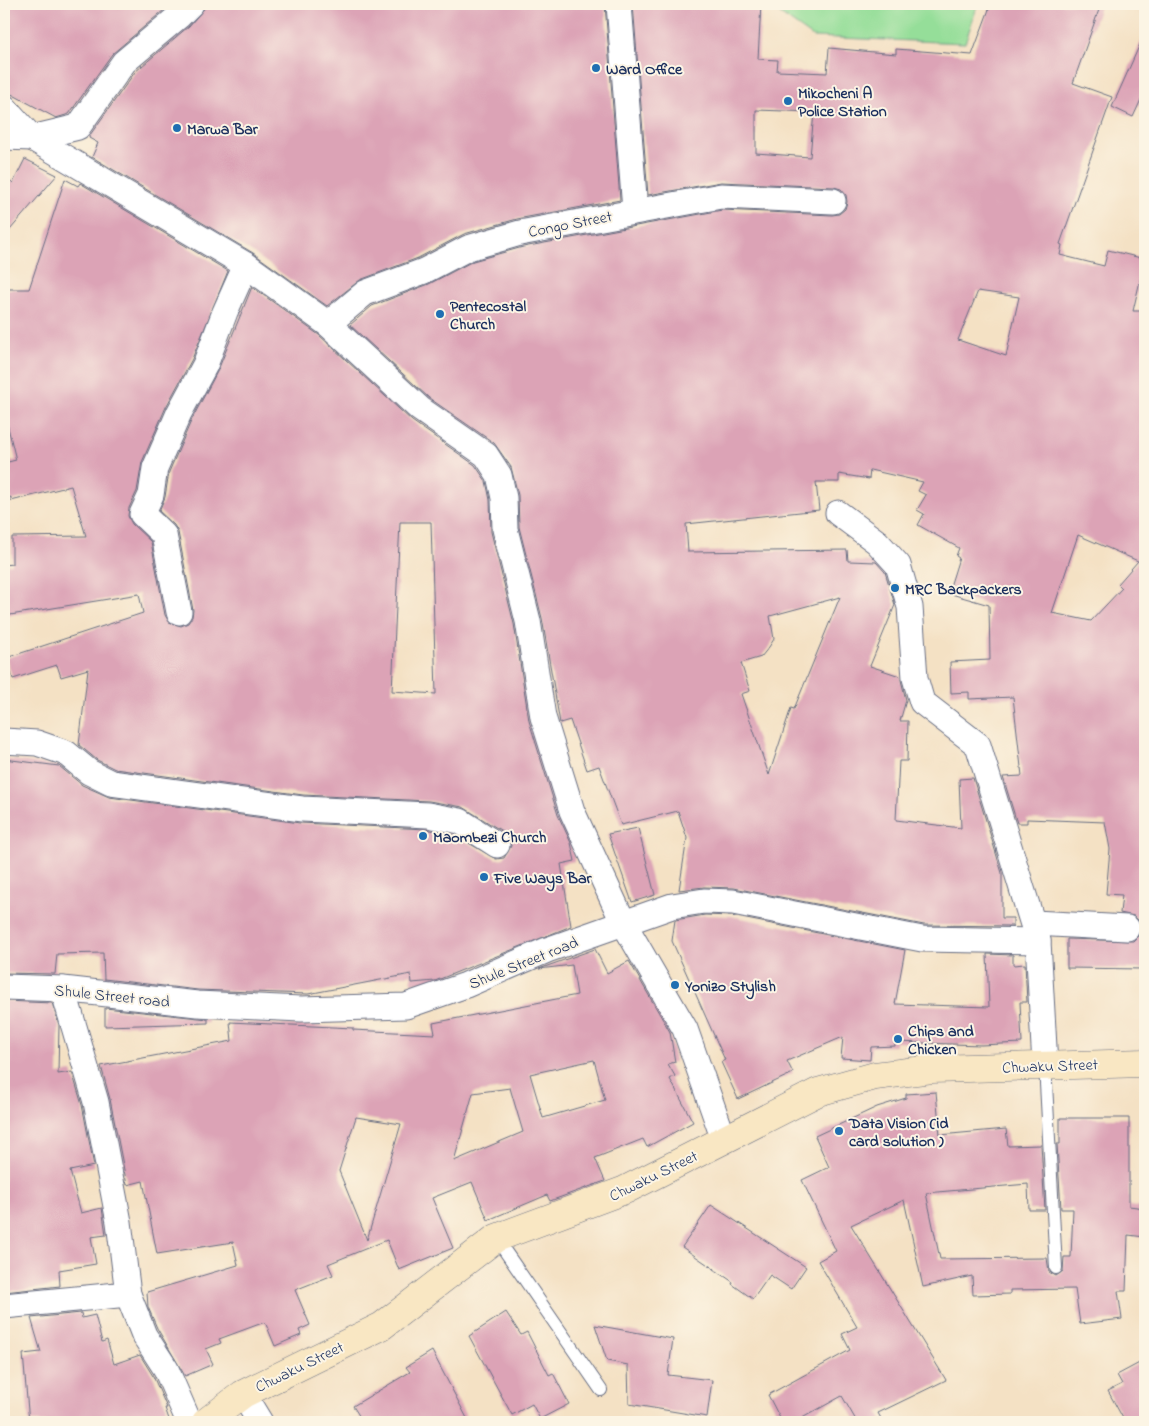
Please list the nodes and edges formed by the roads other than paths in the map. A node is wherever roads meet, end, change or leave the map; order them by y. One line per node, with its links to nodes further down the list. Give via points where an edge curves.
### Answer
1 (191, 4): 5 (street, via 124,62 78,127)
2 (619, 4): 7 (street)
3 (4, 107): 5 (street)
4 (4, 138): 5 (street)
5 (32, 138): 8 (street)
6 (832, 201): 7 (street, Congo Street, via 721,196)
7 (635, 210): 9 (street, Congo Street, via 520,233 468,248 424,271 365,293)
8 (246, 265): 9 (street); 11 (street, via 205,366 179,412 155,468 151,495 142,514 164,535)
9 (328, 324): 14 (street, via 420,409 486,455 499,475 505,529 528,621 543,717 572,811)
10 (838, 513): 16 (street, via 877,542 898,565 910,607 915,678 922,702 978,745)
11 (179, 612)
12 (4, 740): 13 (street, via 38,743 66,753 89,772 111,783 302,809 428,815 460,821)
13 (497, 845)
14 (623, 922): 16 (street, Shule Street road, via 672,906 704,901 733,902 922,938); 18 (street, Shule Street road, via 406,1006 282,1008 197,1004); 21 (street, via 685,1029)
15 (1127, 928): 16 (street, Shule Street road)
16 (1036, 932): 20 (street)
17 (4, 987): 18 (street, Shule Street road)
18 (63, 989): 24 (street, via 96,1102 119,1222)
19 (1145, 1063): 20 (main road, Chwaku Street)
20 (1045, 1065): 21 (main road, Chwaku Street, via 932,1069 876,1076 818,1092); 23 (lane)
21 (724, 1140): 22 (main road, Chwaku Street, via 624,1190)
22 (496, 1238): 26 (lane); 27 (main road, Chwaku Street, via 382,1326)
23 (1056, 1268)
24 (128, 1294): 25 (street); 28 (street, via 144,1335 166,1369)
25 (4, 1306)
26 (601, 1390)
27 (243, 1394): 29 (main road, Chwaku Street); 30 (street)
28 (189, 1422)
29 (206, 1422)
30 (260, 1422)

